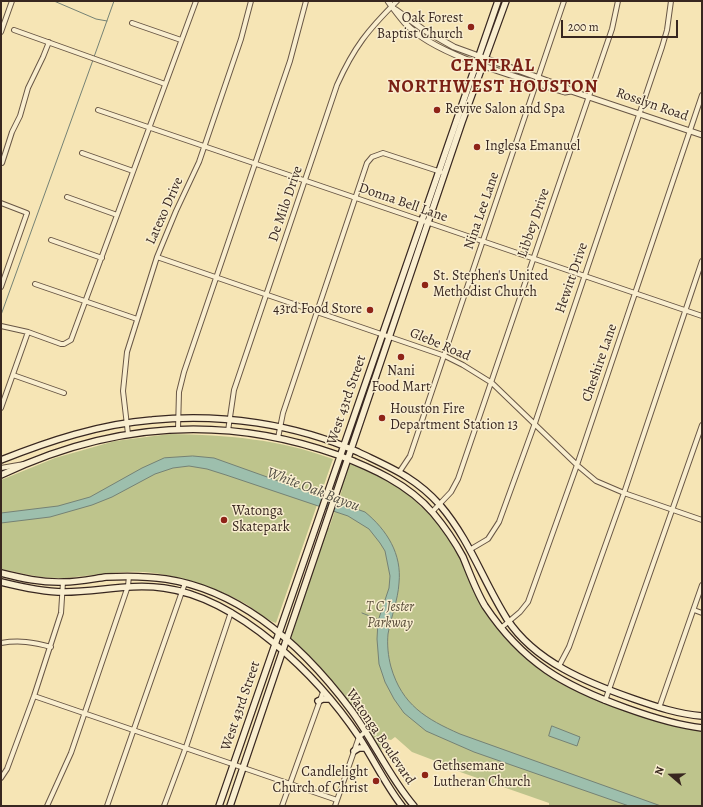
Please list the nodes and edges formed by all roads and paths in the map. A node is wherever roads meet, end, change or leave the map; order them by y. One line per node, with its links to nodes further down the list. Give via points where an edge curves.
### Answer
1 (12, 1): 15 (street)
2 (196, 1): 16 (street)
3 (251, 1): 29 (street, Latexo Drive, via 241,39)
4 (306, 1): 32 (street, via 290,61)
5 (388, 1): 12 (street, Rosslyn Road)
6 (397, 1): 12 (street, De Milo Drive)
7 (498, 1): 18 (main road, West 43rd Street)
8 (506, 1): 18 (main road, West 43rd Street)
9 (564, 1): 19 (street, Nina Lee Lane)
10 (618, 1): 22 (street, Libbey Drive, via 612,29)
11 (671, 1): 24 (street, Hewitt Drive, via 667,30)
12 (394, 8): 18 (street, Rosslyn Road, via 422,33); 36 (street, De Milo Drive, via 369,28 346,65)
13 (132, 23): 16 (street)
14 (14, 30): 17 (street)
15 (1, 32)
16 (181, 40): 20 (street)
17 (48, 42): 20 (street); 31 (street, via 28,88)
18 (480, 61): 19 (street, Rosslyn Road); 25 (main road, West 43rd Street)
19 (539, 80): 22 (street, Rosslyn Road); 44 (street, Nina Lee Lane)
20 (165, 84): 26 (street)
21 (702, 95): 27 (street, Cheshire Lane)
22 (589, 97): 24 (street, Rosslyn Road); 47 (street, Libbey Drive)
23 (98, 110): 26 (street, Donna Bell Lane)
24 (640, 113): 27 (street, Rosslyn Road); 49 (street, Hewitt Drive)
25 (459, 121): 34 (main road, West 43rd Street); 35 (main road, West 43rd Street)
26 (149, 129): 29 (street, Donna Bell Lane); 33 (street)
27 (690, 131): 28 (street, Rosslyn Road); 56 (street, Cheshire Lane)
28 (702, 135)
29 (203, 148): 32 (street, Donna Bell Lane); 45 (street, Latexo Drive)
30 (82, 153): 33 (street)
31 (2, 163)
32 (254, 165): 36 (street, Donna Bell Lane); 50 (street)
33 (133, 171): 40 (street)
34 (438, 171): 35 (street); 38 (street, via 391,154 378,154 367,163); 41 (main road, West 43rd Street)
35 (445, 174): 42 (main road, West 43rd Street)
36 (305, 182): 38 (street, Donna Bell Lane); 55 (street, De Milo Drive)
37 (66, 197): 40 (street)
38 (355, 198): 41 (street, Donna Bell Lane); 59 (street)
39 (1, 203): 54 (street, via 27,213)
40 (117, 215): 46 (street)
41 (421, 221): 42 (street, Donna Bell Lane); 51 (main road, West 43rd Street)
42 (428, 223): 44 (street, Donna Bell Lane); 52 (main road, West 43rd Street)
43 (51, 240): 46 (street)
44 (483, 242): 47 (street, Donna Bell Lane); 66 (street, Nina Lee Lane)
45 (157, 257): 50 (street, Glebe Road); 61 (street, Latexo Drive)
46 (102, 258): 57 (street)
47 (534, 259): 49 (street, Donna Bell Lane); 70 (street, Libbey Drive)
48 (702, 261): 58 (street)
49 (584, 276): 56 (street, Donna Bell Lane); 77 (street, Hewitt Drive)
50 (216, 277): 55 (street, Glebe Road); 75 (street, via 184,372 179,392)
51 (402, 278): 52 (main road); 64 (main road, West 43rd Street)
52 (409, 280): 65 (main road, West 43rd Street)
53 (35, 284): 57 (street)
54 (1, 287)
55 (266, 294): 59 (street, Glebe Road); 76 (street, De Milo Drive, via 234,390)
56 (635, 294): 58 (street, Donna Bell Lane); 91 (street, Cheshire Lane)
57 (86, 301): 61 (street); 63 (street, via 73,336 68,342 61,344)
58 (685, 311): 60 (street, Donna Bell Lane); 95 (street)
59 (316, 312): 64 (street, Glebe Road); 80 (street)
60 (702, 316)
61 (137, 319): 78 (street, Latexo Drive, via 127,352 124,391)
62 (2, 327): 63 (street)
63 (28, 332): 67 (street)
64 (383, 334): 65 (street, Glebe Road); 68 (main road, West 43rd Street)
65 (389, 336): 66 (street, Glebe Road); 69 (main road, West 43rd Street)
66 (445, 356): 70 (street, Glebe Road); 93 (street, Nina Lee Lane, via 410,456)
67 (12, 375): 71 (street); 72 (street)
68 (367, 379): 69 (main road); 73 (main road, West 43rd Street)
69 (373, 381): 74 (main road, West 43rd Street)
70 (492, 383): 77 (street, Glebe Road); 96 (street, Libbey Drive, via 455,486)
71 (64, 393)
72 (1, 408)
73 (357, 408): 74 (main road); 85 (main road, West 43rd Street)
74 (365, 409): 86 (main road, West 43rd Street)
75 (178, 418): 76 (main road); 78 (main road); 81 (street)
76 (229, 419): 80 (main road); 82 (street, De Milo Drive)
77 (535, 423): 91 (street, Glebe Road); 100 (street, Hewitt Drive, via 499,522 488,539)
78 (126, 424): 83 (street, Latexo Drive); 89 (main road, via 77,434)
79 (702, 425): 97 (street)
80 (280, 427): 84 (street); 85 (main road)
81 (178, 429): 82 (main road); 83 (main road)
82 (228, 431): 84 (main road)
83 (128, 434): 90 (main road, via 66,449)
84 (278, 438): 87 (main road)
85 (344, 447): 86 (main road); 87 (main road, West 43rd Street)
86 (350, 449): 88 (main road, West 43rd Street); 93 (main road)
87 (340, 456): 88 (main road); 101 (main road, West 43rd Street)
88 (348, 459): 98 (main road, via 393,480); 102 (main road, West 43rd Street)
89 (1, 460)
90 (25, 464): 92 (street); 94 (main road)
91 (577, 465): 95 (street, Glebe Road, via 596,481); 115 (street, Cheshire Lane, via 528,602)
92 (1, 468)
93 (400, 471): 96 (main road, via 421,486)
94 (1, 475)
95 (624, 493): 97 (street, Glebe Road); 123 (street)
96 (440, 505): 98 (street, Libbey Drive); 100 (main road)
97 (672, 511): 99 (street, Glebe Road); 124 (street)
98 (432, 512): 116 (main road, via 462,556 484,604)
99 (702, 520)
100 (471, 549): 115 (main road, via 491,592)
101 (306, 553): 102 (main road); 117 (main road, West 43rd Street)
102 (315, 556): 118 (main road, West 43rd Street)
103 (1, 573): 106 (main road, Watonga Boulevard, via 38,581)
104 (129, 576): 106 (main road, Watonga Boulevard); 107 (main road, Watonga Boulevard); 108 (street)
105 (1, 582): 111 (main road, Watonga Boulevard)
106 (63, 582): 111 (street)
107 (185, 583): 110 (street); 117 (main road, Watonga Boulevard, via 221,596 250,611)
108 (128, 586): 110 (main road, Watonga Boulevard, via 163,587); 111 (main road, Watonga Boulevard); 133 (street)
109 (702, 586): 112 (street)
110 (182, 591): 113 (main road, Watonga Boulevard); 136 (street)
111 (64, 592): 121 (street)
112 (694, 610): 114 (street); 130 (street)
113 (231, 612): 120 (main road, Watonga Boulevard, via 247,621); 139 (street)
114 (702, 614)
115 (509, 622): 116 (street, Cheshire Lane); 123 (main road, via 541,653)
116 (501, 628): 128 (main road, via 541,667 572,687)
117 (279, 633): 118 (main road, Watonga Boulevard); 120 (main road, West 43rd Street)
118 (286, 640): 122 (main road, West 43rd Street); 137 (main road, Watonga Boulevard, via 330,684)
119 (1, 643): 121 (street, via 33,642)
120 (275, 644): 122 (main road, Watonga Boulevard); 131 (main road, West 43rd Street)
121 (51, 647): 126 (street)
122 (283, 651): 125 (main road, Watonga Boulevard); 132 (main road, West 43rd Street)
123 (560, 666): 124 (main road)
124 (609, 690): 128 (street); 130 (main road)
125 (323, 692): 127 (main road, Watonga Boulevard); 129 (street)
126 (34, 696): 133 (street); 144 (street)
127 (330, 699): 129 (main road); 138 (main road, Watonga Boulevard)
128 (605, 700): 135 (main road, via 671,723)
129 (318, 702): 145 (street)
130 (659, 708): 134 (main road)
131 (253, 709): 132 (main road); 142 (main road, West 43rd Street)
132 (262, 712): 143 (main road, West 43rd Street)
133 (84, 713): 136 (street); 147 (street, via 71,753)
134 (702, 716)
135 (702, 728)
136 (135, 730): 139 (street); 148 (street)
137 (365, 732): 138 (street); 155 (main road, Watonga Boulevard)
138 (359, 737): 140 (main road, Watonga Boulevard); 141 (street)
139 (186, 747): 142 (street); 149 (street)
140 (365, 748): 141 (main road); 154 (main road, Watonga Boulevard)
141 (354, 751): 146 (street)
142 (233, 765): 143 (street); 150 (main road, West 43rd Street)
143 (243, 768): 145 (street); 151 (main road, West 43rd Street)
144 (1, 778)
145 (290, 784): 146 (street); 152 (street)
146 (337, 800): 153 (street)
147 (47, 806)
148 (107, 806)
149 (164, 806)
150 (219, 806)
151 (230, 806)
152 (282, 806)
153 (335, 806)
154 (402, 806)
155 (414, 806)

